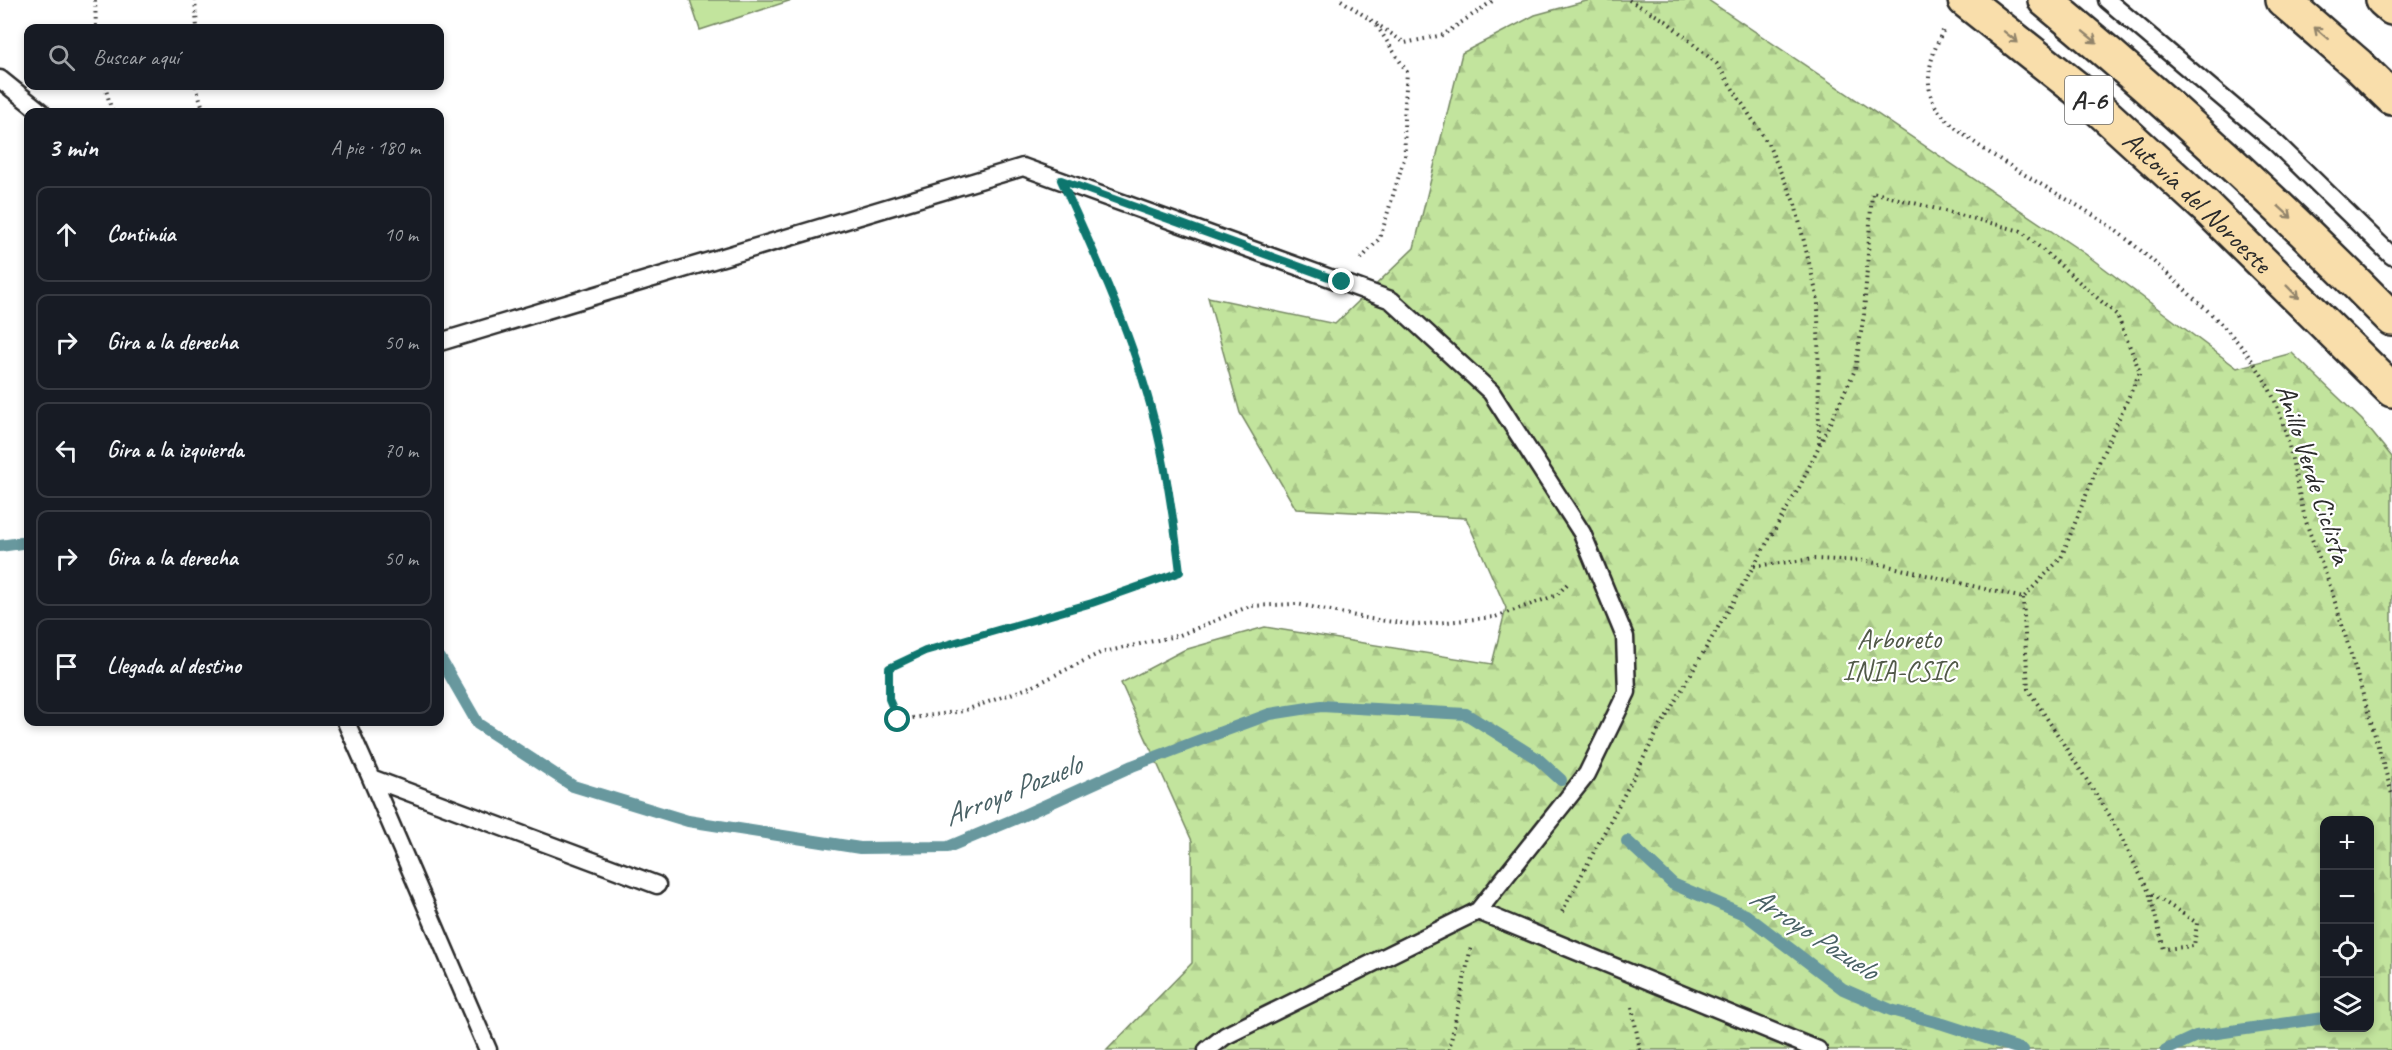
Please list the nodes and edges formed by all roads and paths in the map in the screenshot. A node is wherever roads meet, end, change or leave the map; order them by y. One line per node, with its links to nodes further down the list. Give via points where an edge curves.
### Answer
1 (95, 0): 13 (path)
2 (195, 0): 14 (path)
3 (1341, 0): 12 (path)
4 (1494, 0): 12 (path, via 1443,35 1405,43)
5 (1629, 0): 28 (path, via 1666,21 1717,63 1768,144 1795,204 1818,300)
6 (2044, 0): 25 (highway, Autovía del Noroeste / A-6, one-way to 25, via 2242,173)
7 (2107, 0): 23 (lane, via 2276,143)
8 (2283, 0): 18 (highway, one-way to 8)
9 (2383, 0): 10 (highway)
10 (2392, 8)
11 (1956, 13): 27 (highway, Autovía del Noroeste / A-6, one-way to 27, via 2076,88 2206,207); 34 (path, Anillo Verde Ciclista, via 1931,61 1932,100 1942,114 1992,154 2106,223 2200,303 2243,349 2266,382)
12 (1375, 23): 24 (path, via 1407,72 1405,156 1380,238)
13 (96, 24)
14 (197, 24)
15 (0, 79): 19 (lane)
16 (106, 90): 20 (path)
17 (197, 90): 21 (path)
18 (2392, 98)
19 (36, 108)
20 (111, 108)
21 (203, 108)
22 (1061, 180): 24 (lane); 26 (lane, via 1023,167); 29 (path, via 1102,267 1154,420 1169,487 1180,572 1092,603 925,651 889,668 889,699 898,720 963,711 1034,686 1100,653 1180,635 1250,606 1297,604 1417,625 1495,617 1557,596)
23 (2392, 256)
24 (1342, 282): 29 (lane, via 1391,300 1491,392 1582,533)
25 (2392, 319)
26 (444, 341)
27 (2392, 390)
28 (1820, 445): 30 (path); 31 (path, via 1855,370 1864,314 1872,192 2021,231 2117,315 2140,372 2061,558)
29 (1590, 552): 37 (lane, via 1625,637 1627,692 1587,774)
30 (1754, 566): 31 (path, via 1815,559 1867,561); 38 (path, via 1659,729)
31 (2023, 598): 36 (path, via 2028,689 2110,816)
32 (348, 726): 33 (lane)
33 (371, 778): 35 (lane); 40 (lane)
34 (2392, 794)
35 (657, 885)
36 (2149, 892): 36 (path, via 2164,949 2194,946 2197,923)
37 (1478, 911): 38 (lane); 41 (lane, via 1225,1036); 42 (path)
38 (1547, 939): 39 (lane)
39 (1625, 971): 43 (path); 44 (lane)
40 (488, 1050)
41 (1207, 1050)
42 (1449, 1050)
43 (1640, 1050)
44 (1818, 1050)

